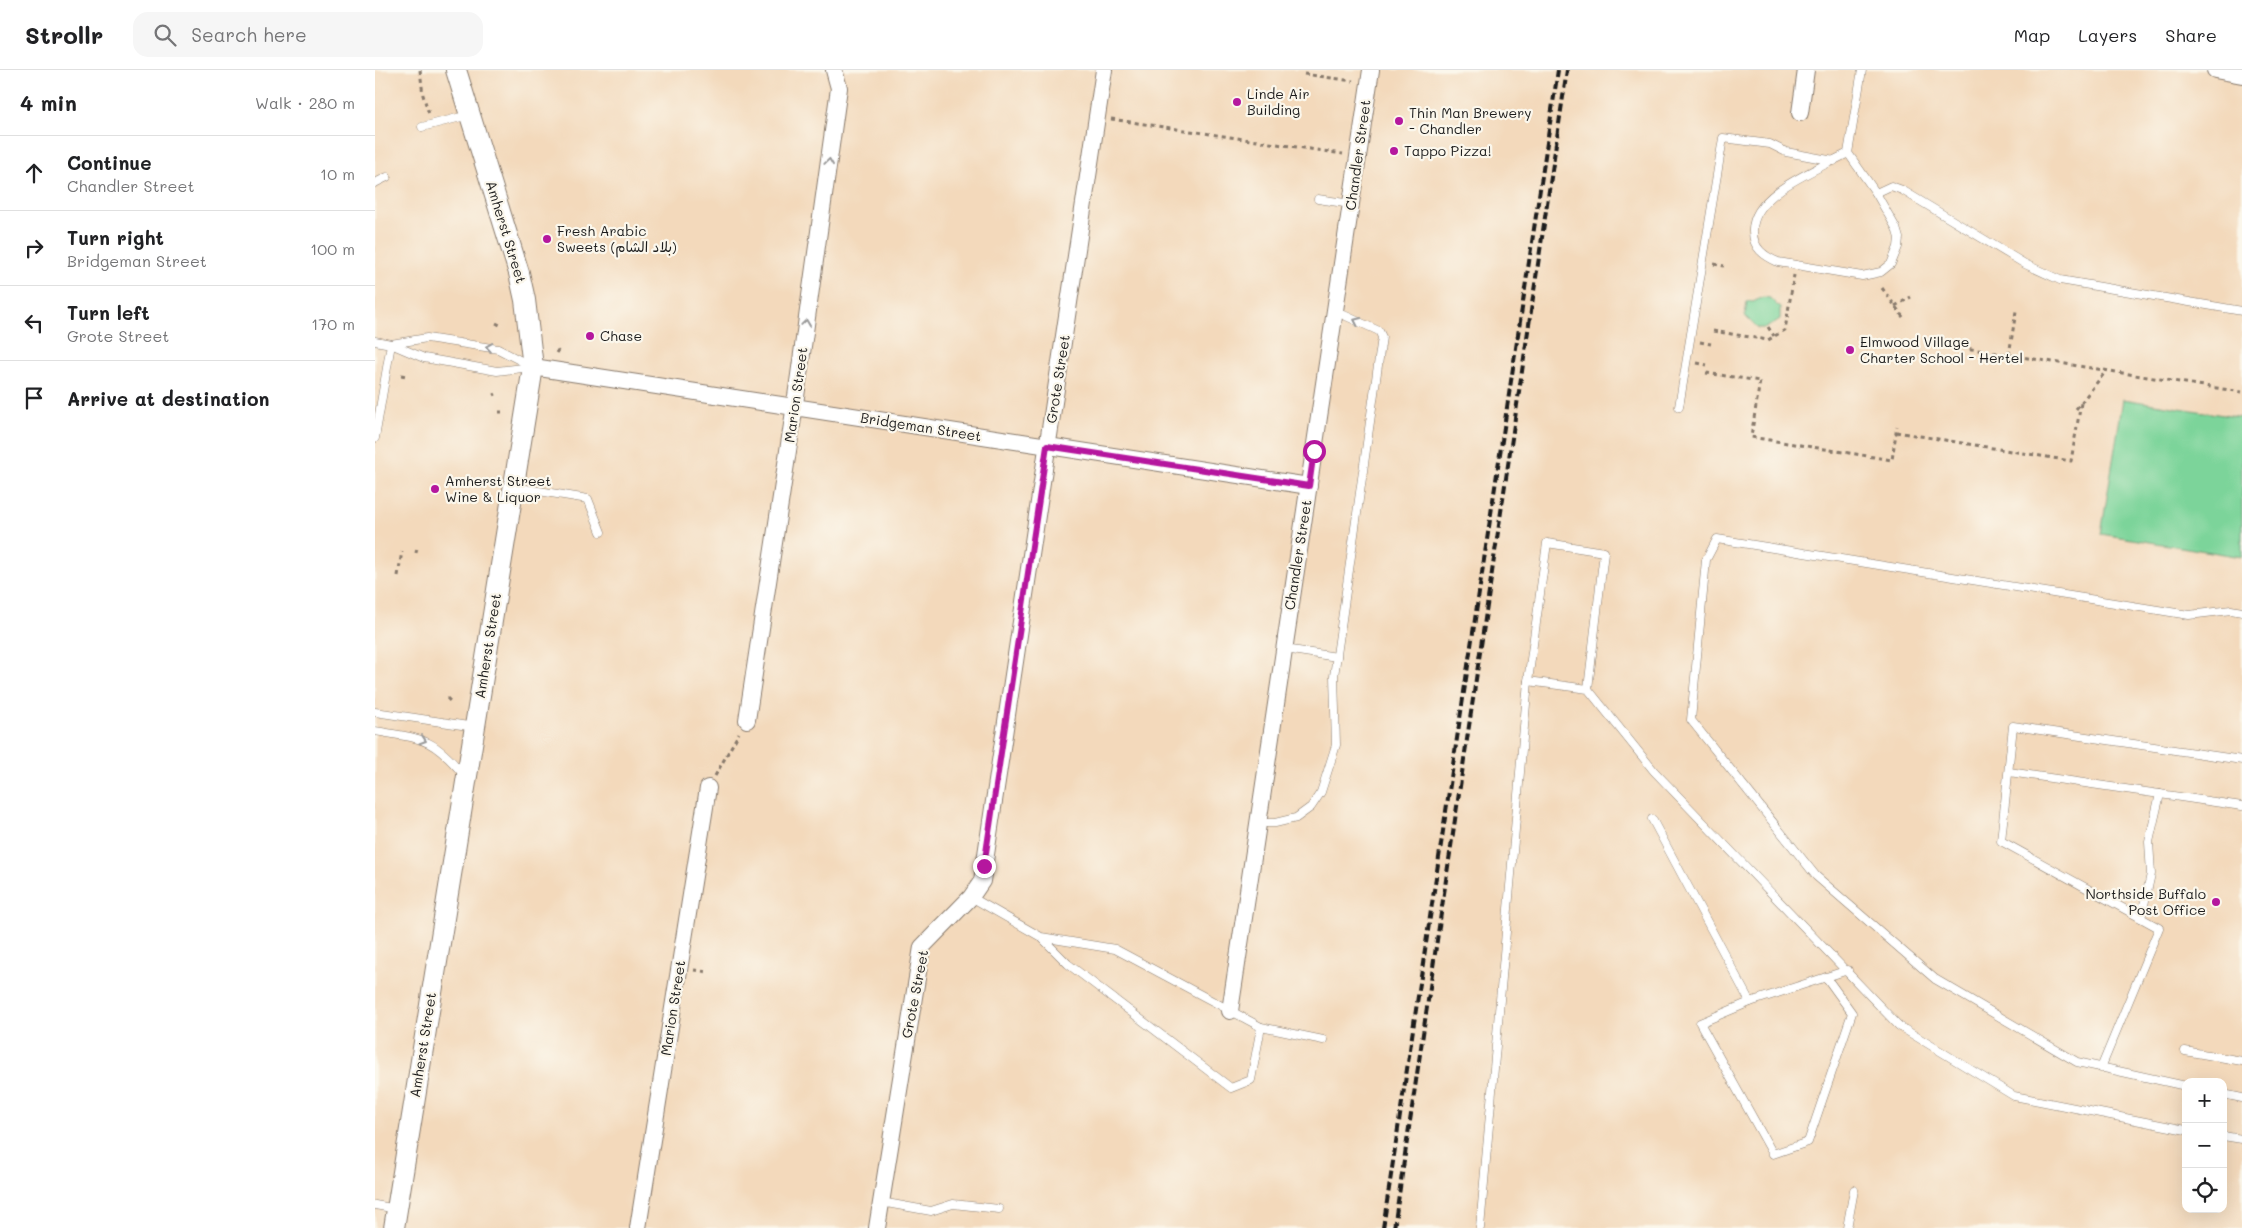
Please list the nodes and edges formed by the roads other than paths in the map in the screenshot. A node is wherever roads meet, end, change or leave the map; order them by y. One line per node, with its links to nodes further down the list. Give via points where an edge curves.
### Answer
1 (456, 70): 9 (street, Amherst Street)
2 (834, 70): 24 (street, Marion Street, one-way to 2, via 839,88)
3 (1105, 70): 27 (street, Grote Street)
4 (1806, 70): 10 (street)
5 (1862, 70): 12 (lane)
6 (2215, 70): 7 (street)
7 (2242, 74)
8 (1366, 76): 18 (street, Chandler Street)
9 (470, 114): 11 (lane); 23 (street, Amherst Street, via 519,273)
10 (1800, 114)
11 (422, 127)
12 (1848, 153): 13 (lane); 16 (lane)
13 (1834, 161): 16 (lane, via 1797,178 1757,212 1753,239 1768,258 1862,276 1881,272 1891,264 1899,238); 25 (lane, via 1786,152 1770,144 1723,138)
14 (387, 177): 15 (lane)
15 (375, 183)
16 (1876, 193): 20 (lane, via 1891,186 1902,190 2025,264 2060,280)
17 (1318, 200): 18 (lane)
18 (1351, 204): 19 (street, Chandler Street)
19 (1335, 311): 28 (street, Chandler Street); 33 (lane, one-way to 19, via 1382,338 1379,332)
20 (2242, 311)
21 (375, 341): 22 (lane)
22 (391, 344): 23 (lane, via 424,358 497,371); 23 (lane, one-way to 22, via 498,349 427,338); 26 (lane)
23 (533, 367): 24 (street, Bridgeman Street); 29 (street, Amherst Street)
24 (794, 406): 27 (street, Bridgeman Street); 37 (street, Marion Street)
25 (1679, 407)
26 (375, 438)
27 (1047, 446): 28 (street, Bridgeman Street); 48 (street, Grote Street, via 982,881)
28 (1309, 486): 32 (street, Chandler Street)
29 (514, 488): 30 (lane, via 588,499); 38 (street, Amherst Street)
30 (601, 532)
31 (2242, 612): 59 (lane, via 2189,614 1717,539 1706,560 1691,720 1741,785 1816,876 1935,978 2077,1062)
32 (1285, 649): 33 (lane); 47 (street, Chandler Street)
33 (1337, 657): 47 (lane, via 1334,676 1336,745 1321,792 1311,807 1297,818 1275,824)
34 (1528, 681): 35 (lane); 35 (lane, via 1547,543 1605,552); 73 (lane)
35 (1588, 689): 51 (lane, via 1654,771)
36 (375, 712): 38 (lane)
37 (747, 720)
38 (475, 727): 42 (street, Amherst Street)
39 (375, 731): 42 (lane, one-way to 42, via 429,741)
40 (2242, 760): 41 (lane, via 2013,726)
41 (2009, 772): 44 (lane); 49 (lane, via 2001,840)
42 (467, 778): 70 (street, Amherst Street)
43 (708, 788): 71 (street, Marion Street)
44 (2160, 794): 45 (lane); 49 (lane, via 2149,842 2151,874)
45 (2242, 806)
46 (1652, 820): 53 (lane)
47 (1258, 823): 54 (street, Chandler Street)
48 (971, 897): 50 (lane); 67 (street, Grote Street, via 922,947)
49 (2141, 918): 59 (lane, via 2159,928)
50 (1041, 937): 54 (lane, via 1115,949); 55 (lane, via 1068,964 1231,1088 1251,1080)
51 (1847, 970): 52 (lane); 63 (lane, via 1899,1026 2014,1096)
52 (1826, 977): 53 (lane); 53 (lane, via 1852,1013 1807,1142 1773,1154 1700,1023)
53 (1750, 1002)
54 (1230, 1011): 55 (lane)
55 (1261, 1028): 56 (lane)
56 (1323, 1040)
57 (2185, 1052): 58 (lane)
58 (2242, 1061)
59 (2101, 1068): 60 (lane)
60 (2182, 1085)
61 (2227, 1095): 62 (lane)
62 (2242, 1098)
63 (2182, 1129)
64 (2227, 1136): 65 (lane)
65 (2242, 1138)
66 (1854, 1190): 74 (lane)
67 (881, 1202): 69 (lane, via 931,1211 953,1204); 72 (street, Grote Street)
68 (375, 1205): 70 (lane)
69 (999, 1209)
70 (395, 1218)
71 (638, 1228)
72 (877, 1228)
73 (1480, 1228)
74 (1847, 1228)

